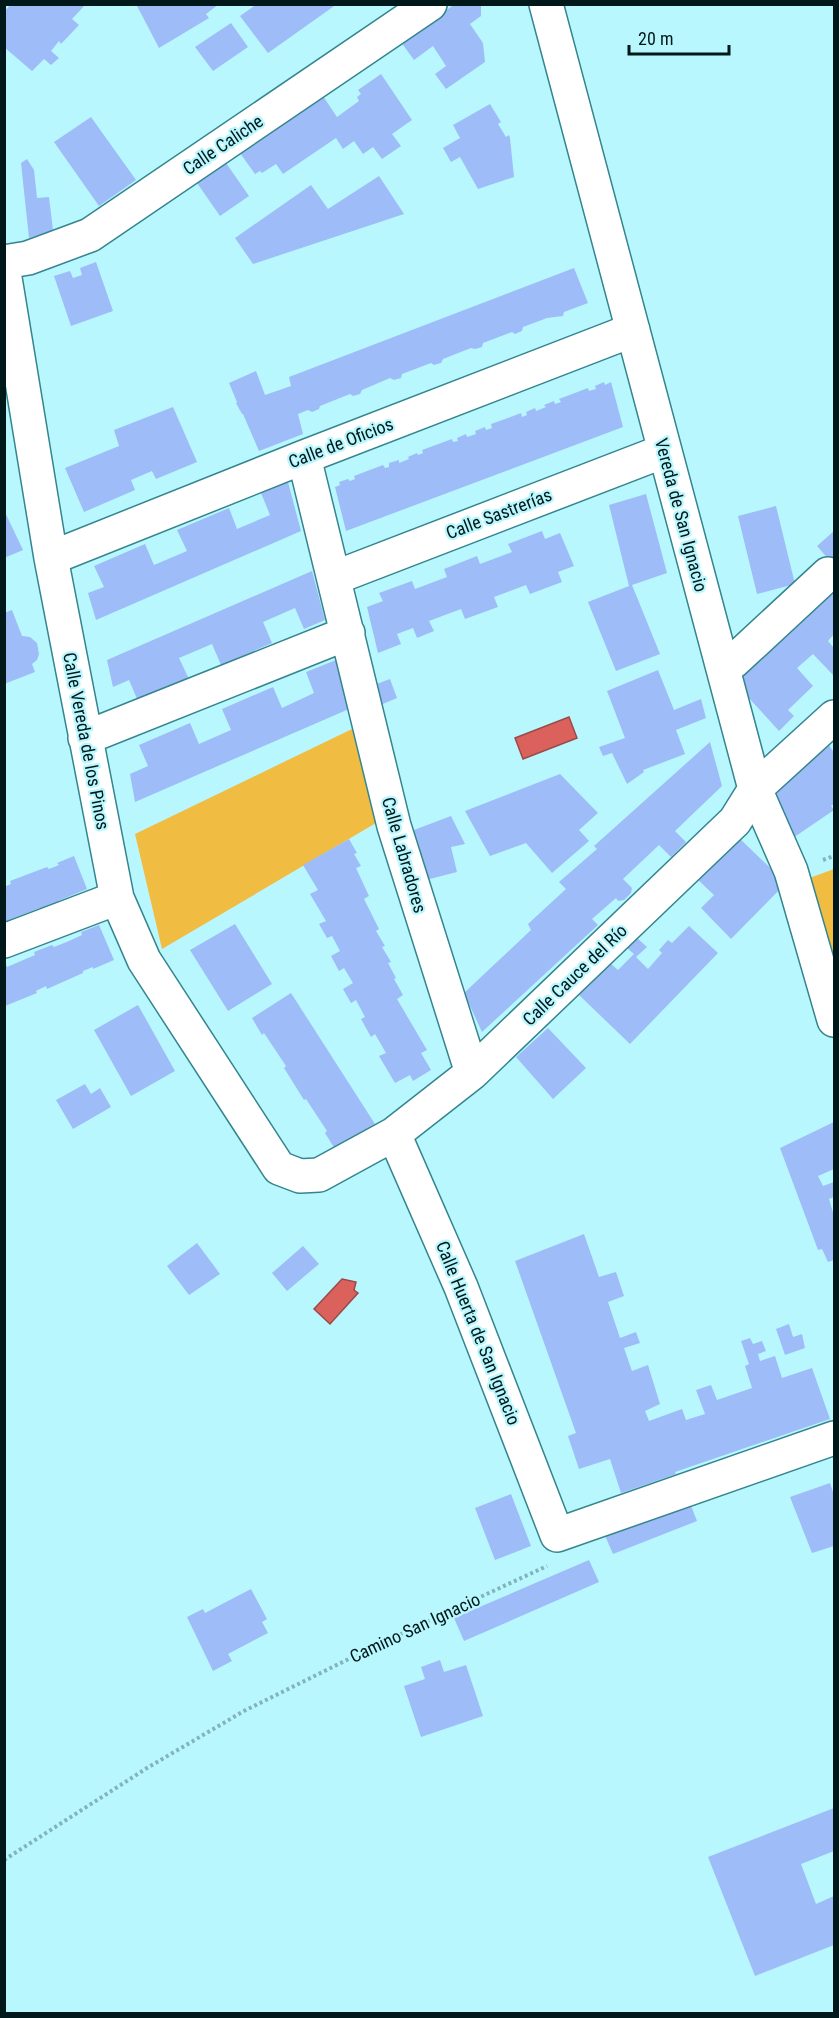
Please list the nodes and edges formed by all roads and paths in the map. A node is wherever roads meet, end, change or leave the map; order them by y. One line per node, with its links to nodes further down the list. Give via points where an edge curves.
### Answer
1 (430, 4): 3 (street, Calle Caliche, via 90,235 28,258)
2 (546, 4): 5 (street, Vereda de San Ignacio)
3 (4, 262)
4 (4, 272): 8 (street, Calle Vereda de los Pinos)
5 (633, 330): 6 (street, Vereda de San Ignacio); 7 (street, Calle de Oficios)
6 (664, 450): 10 (street, Calle Sastrerías); 12 (street, Vereda de San Ignacio)
7 (304, 457): 8 (street, Calle de Oficios); 10 (street, Calle Labradores)
8 (51, 558): 14 (street, Calle Vereda de los Pinos)
9 (828, 574): 12 (street, via 733,662)
10 (334, 578): 11 (street, Calle Labradores)
11 (348, 633): 14 (street); 19 (street, Calle Labradores, via 394,826)
12 (722, 665): 15 (street, Vereda de San Ignacio)
13 (834, 717): 15 (street, Calle Cauce del Río)
14 (84, 738): 16 (street, Calle Vereda de los Pinos)
15 (754, 789): 18 (street, Vereda de San Ignacio, via 791,871); 19 (street, Calle Cauce del Río, via 735,821)
16 (117, 898): 17 (street); 21 (street, Calle Vereda de los Pinos, via 144,960)
17 (4, 941)
18 (834, 1020)
19 (472, 1073): 20 (street, Calle Cauce del Río)
20 (394, 1134): 21 (street, Calle Cauce del Río, via 319,1175 300,1176); 23 (street, Calle Huerta de San Ignacio, via 461,1287)
21 (279, 1168)
22 (834, 1438): 23 (street)
23 (557, 1535): 24 (path, Camino San Ignacio, via 549,1565 244,1711)
24 (4, 1860)

